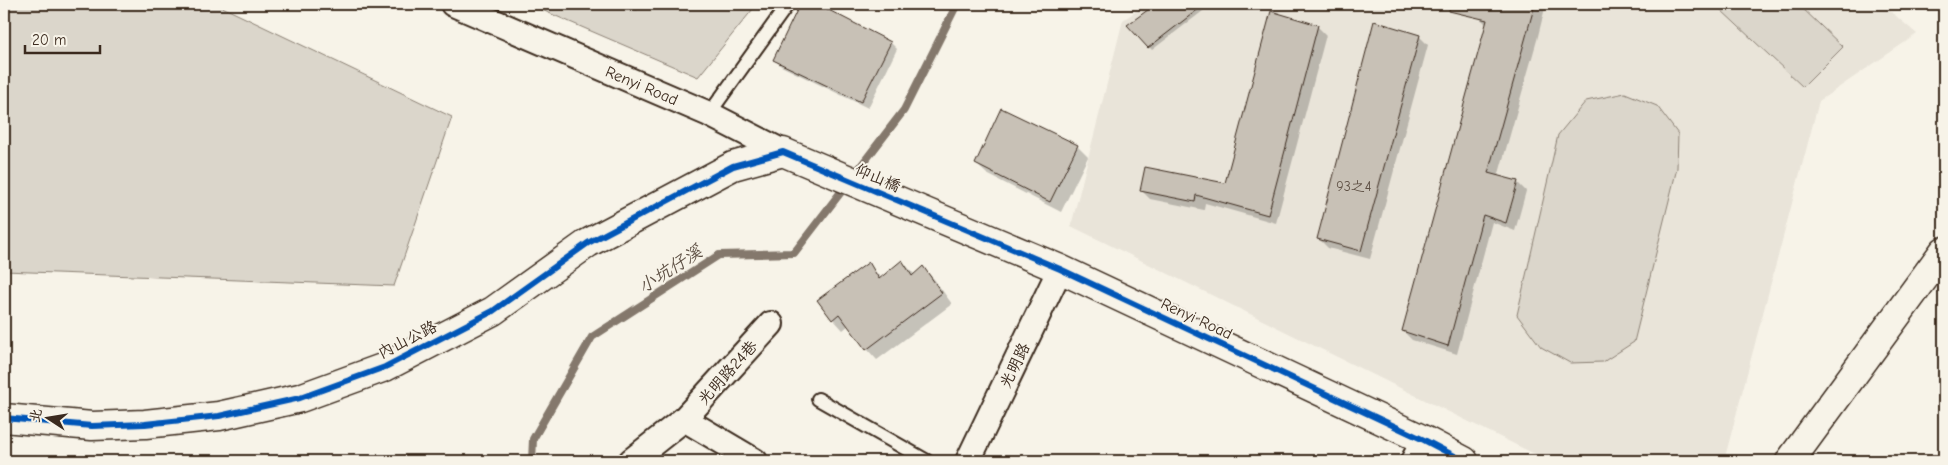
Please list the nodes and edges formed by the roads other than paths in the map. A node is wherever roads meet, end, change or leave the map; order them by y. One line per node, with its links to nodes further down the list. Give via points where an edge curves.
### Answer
1 (452, 4): 3 (street, Renyi Road)
2 (788, 4): 3 (lane)
3 (709, 114): 4 (street, Renyi Road)
4 (783, 152): 5 (main road, Renyi Road); 11 (main road, 內山公路, via 733,166 689,188 588,243 493,310 385,367 300,398 219,416 145,424 92,426)
5 (829, 170): 6 (main road, 仰山橋)
6 (915, 208): 8 (main road, Renyi Road)
7 (1944, 251): 19 (main road)
8 (1060, 269): 13 (main road, Renyi Road); 17 (street, 光明路)
9 (770, 324): 12 (street, 光明路24巷)
10 (818, 399): 16 (lane)
11 (4, 418)
12 (684, 419): 14 (street, 光明路24巷); 15 (street, 光明路24巷)
13 (1419, 451): 18 (main road, Renyi Road)
14 (631, 461)
15 (755, 461)
16 (927, 461)
17 (968, 461)
18 (1464, 461)
19 (1790, 461)

